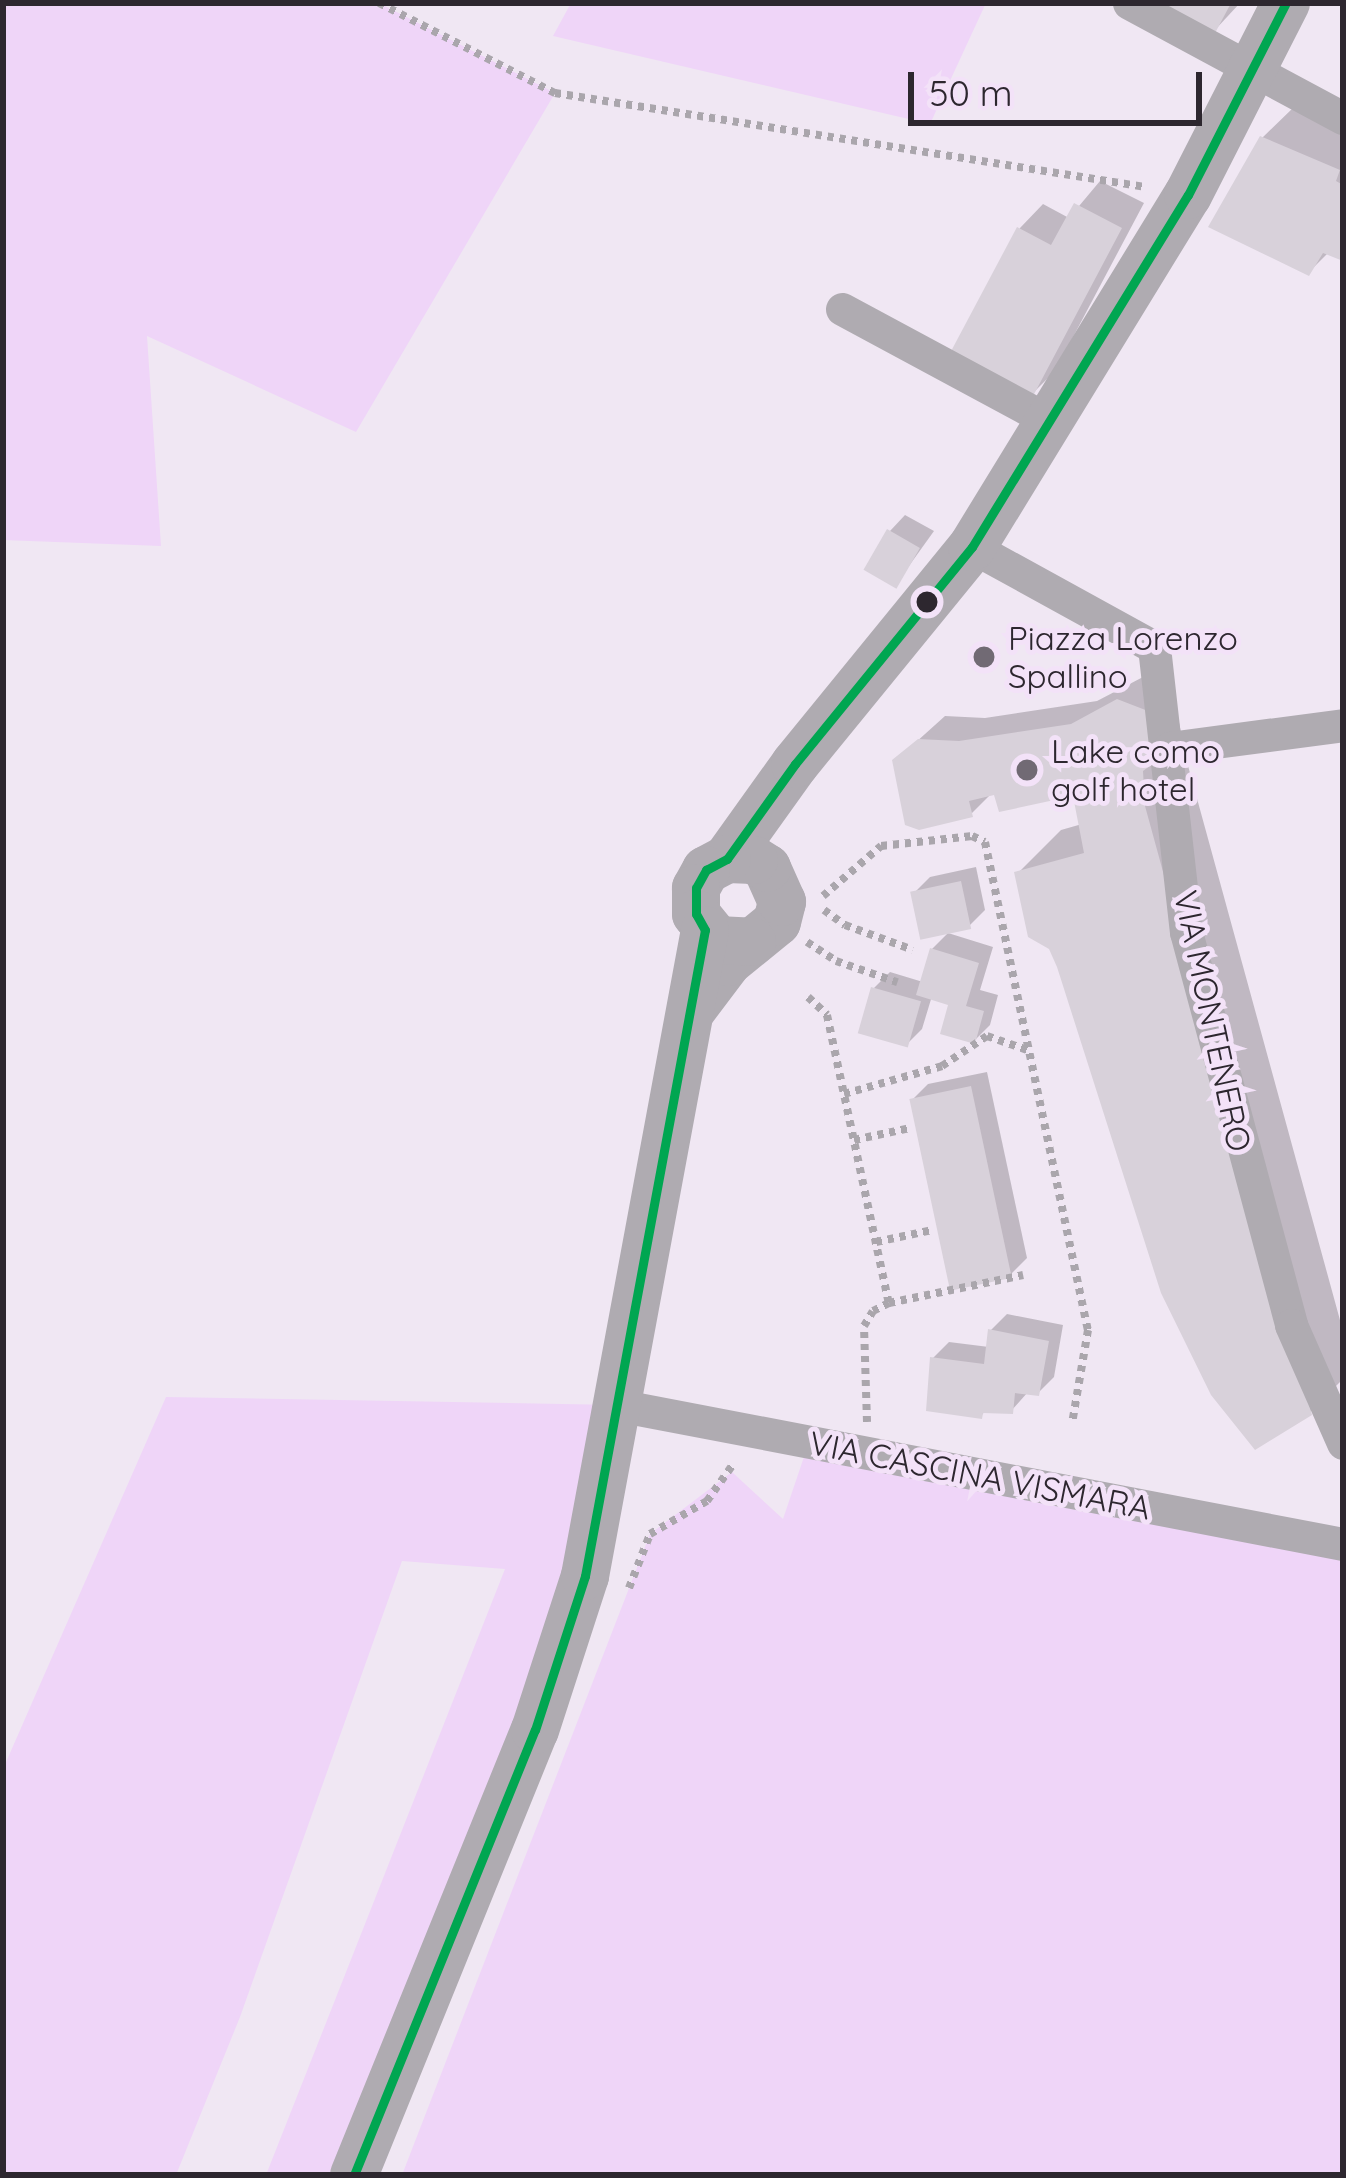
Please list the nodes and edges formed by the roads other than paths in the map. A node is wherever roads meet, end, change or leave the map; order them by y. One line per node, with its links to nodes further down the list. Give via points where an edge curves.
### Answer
1 (1129, 3): 3 (street)
2 (1286, 3): 3 (main road)
3 (1251, 68): 4 (street); 6 (main road, via 1188,194)
4 (1343, 118)
5 (842, 310): 6 (street)
6 (1050, 421): 7 (main road)
7 (972, 547): 9 (street, VIA MONTENERO, via 1154,647); 10 (main road)
8 (1343, 725): 9 (street)
9 (1169, 748): 17 (street, VIA MONTENERO, via 1186,932 1234,1124 1291,1325)
10 (795, 764): 11 (main road); 12 (main road)
11 (727, 859): 12 (main road, via 754,860); 13 (main road, via 696,888)
12 (778, 883): 14 (main road, via 777,922)
13 (705, 930): 14 (main road, via 737,945); 15 (main road)
14 (752, 942): 15 (main road, via 708,984)
15 (683, 1024): 16 (main road)
16 (617, 1406): 18 (street, VIA CASCINA VISMARA); 19 (main road, via 585,1576 535,1730)
17 (1343, 1443)
18 (1343, 1544)
19 (354, 2175)

